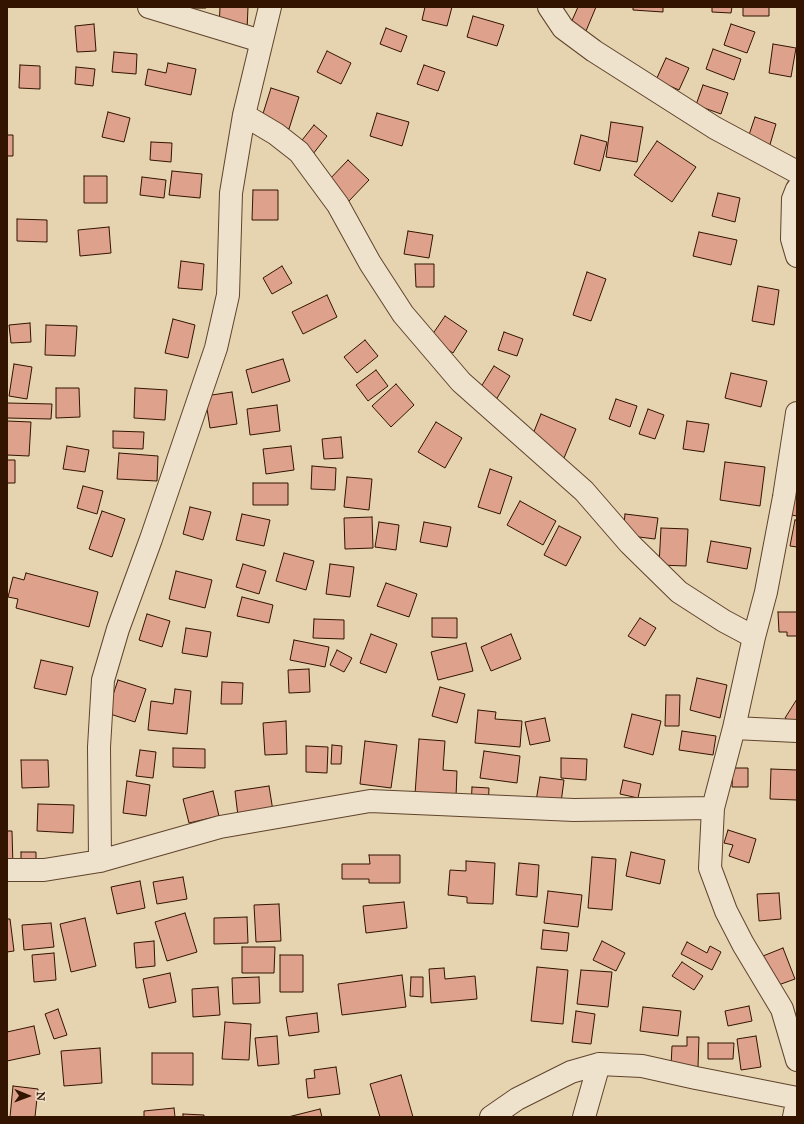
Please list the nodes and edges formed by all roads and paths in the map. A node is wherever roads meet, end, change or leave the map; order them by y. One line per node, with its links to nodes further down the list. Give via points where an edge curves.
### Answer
1 (149, 7): 4 (street)
2 (270, 7): 4 (street)
3 (549, 7): 6 (street, via 563,28 594,51 715,128)
4 (261, 41): 5 (street)
5 (244, 115): 10 (street, via 276,134 299,152 338,204 370,263 403,314 461,382 584,491 630,544 679,592); 14 (street, via 231,193 228,295 216,348 118,629 103,680 99,747)
6 (797, 172)
7 (797, 189): 8 (street, via 793,199 792,239)
8 (797, 256)
9 (797, 413): 10 (street, via 766,592)
10 (754, 637): 11 (street)
11 (734, 728): 12 (street); 13 (street)
12 (797, 731)
13 (713, 808): 14 (street, via 574,810 370,801 220,826); 16 (street, via 710,868 726,911 782,1009)
14 (100, 861): 15 (street, via 44,870)
15 (7, 870)
16 (797, 1060)
17 (599, 1064): 18 (street, via 642,1066); 20 (street, via 570,1072 517,1099); 21 (street)
18 (797, 1098)
19 (797, 1102): 22 (street)
20 (492, 1117)
21 (584, 1117)
22 (794, 1117)

